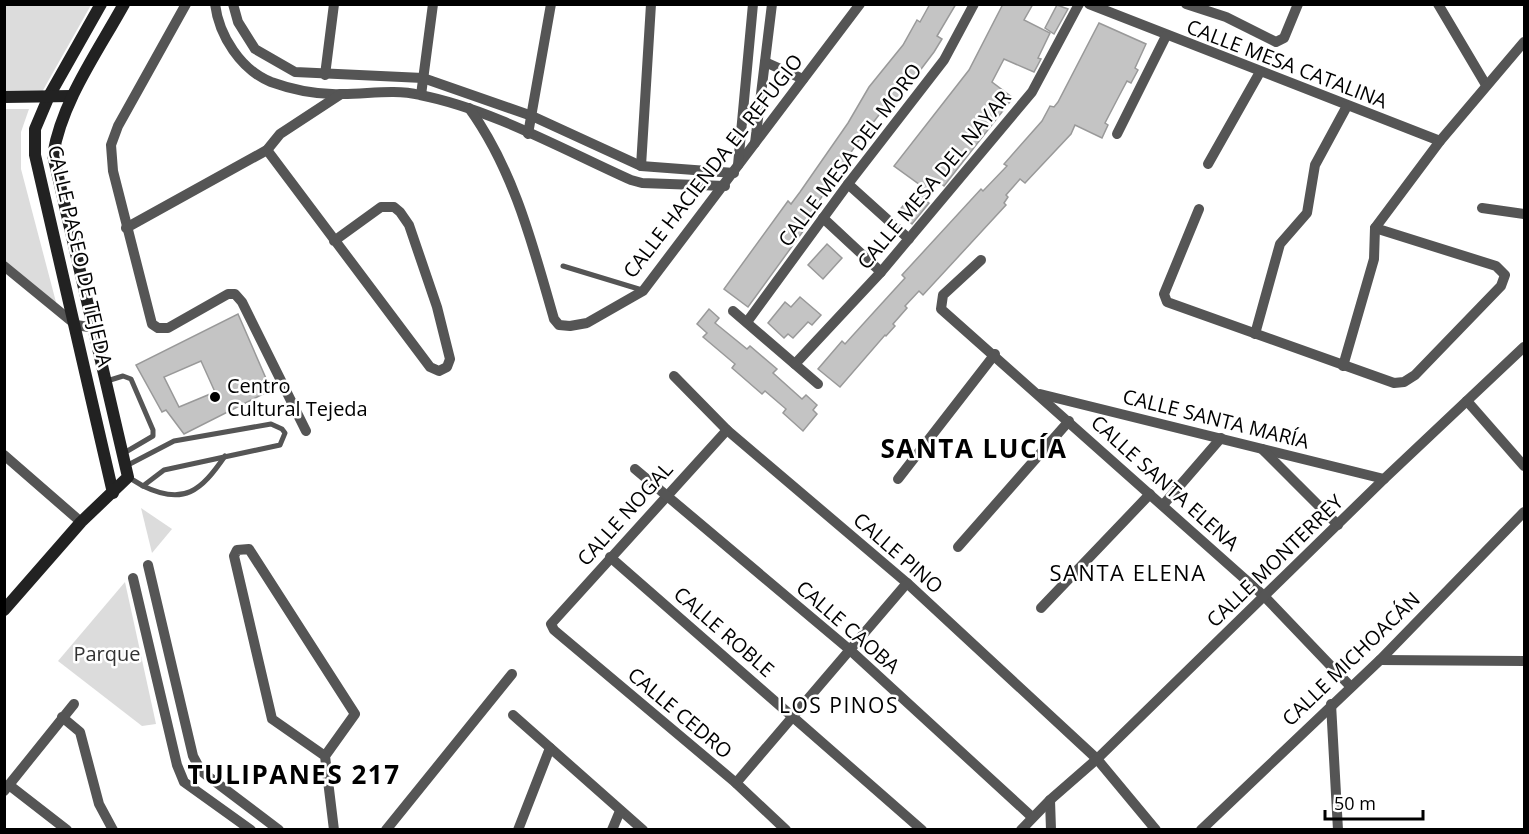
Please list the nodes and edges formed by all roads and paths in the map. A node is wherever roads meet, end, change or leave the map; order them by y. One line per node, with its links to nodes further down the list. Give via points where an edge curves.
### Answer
1 (101, 4): 29 (street, CALLE PASEO DE TEJEDA)
2 (124, 4): 30 (street, CALLE PASEO DE TEJEDA)
3 (186, 4): 49 (street, via 118,126 111,146)
4 (214, 4): 27 (street, via 222,33 242,63 256,73 293,87)
5 (233, 4): 23 (street, via 238,22 255,48 296,72)
6 (334, 4): 23 (street)
7 (433, 4): 24 (street)
8 (551, 4): 34 (street)
9 (651, 4): 41 (street)
10 (753, 4): 42 (street)
11 (771, 4): 21 (street)
12 (860, 4): 25 (street, CALLE HACIENDA EL REFUGIO)
13 (974, 4): 43 (street, CALLE MESA DEL MORO, via 944,60)
14 (1079, 4): 51 (street, CALLE MESA DEL NAYAR, via 1032,92)
15 (1089, 4): 19 (street, CALLE MESA CATALINA)
16 (1298, 4): 18 (street, CALLE MESA CATALINA, via 1284,38 1279,41)
17 (1438, 4): 26 (street)
18 (1190, 5)
19 (1166, 36): 22 (street, CALLE MESA CATALINA); 36 (street)
20 (1524, 42): 26 (street)
21 (765, 62): 25 (street); 38 (street)
22 (1260, 72): 32 (street, CALLE MESA CATALINA); 40 (street)
23 (325, 75): 24 (street)
24 (423, 78): 28 (street); 34 (street)
25 (803, 79): 38 (street, CALLE HACIENDA EL REFUGIO)
26 (1486, 85): 37 (street)
27 (341, 94): 28 (street, via 381,91); 39 (street, via 280,134)
28 (421, 95): 33 (street)
29 (49, 96): 30 (street); 31 (street); 60 (street, CALLE PASEO DE TEJEDA, via 35,129 34,155)
30 (72, 96): 61 (street, CALLE PASEO DE TEJEDA, via 58,127 53,155)
31 (4, 97)
32 (1347, 106): 37 (street, CALLE MESA CATALINA); 62 (street, via 1315,165 1307,213 1280,244)
33 (469, 108): 35 (street); 57 (street, CALLE HACIENDA EL REFUGIO, via 504,164 559,325 587,323)
34 (532, 116): 35 (street); 41 (street)
35 (528, 134): 44 (street, via 642,183)
36 (1117, 135)
37 (1440, 141): 50 (street)
38 (755, 143): 42 (street, CALLE HACIENDA EL REFUGIO)
39 (267, 150): 49 (street); 52 (street)
40 (1208, 164)
41 (641, 166): 42 (street)
42 (736, 171): 44 (street, CALLE HACIENDA EL REFUGIO)
43 (848, 184): 48 (street, CALLE MESA DEL MORO); 51 (street)
44 (725, 186): 57 (street, CALLE HACIENDA EL REFUGIO)
45 (1482, 208): 47 (street)
46 (1199, 210): 62 (street, via 1165,299)
47 (1524, 214)
48 (823, 218): 56 (street); 59 (street, CALLE MESA DEL MORO)
49 (126, 228): 74 (street, via 152,324 168,328 228,294 235,294)
50 (1376, 228): 66 (street, via 1374,260); 66 (street, via 1496,266 1505,275 1504,281 1404,382)
51 (909, 239): 56 (street, CALLE MESA DEL NAYAR)
52 (334, 241): 52 (street, via 430,367 440,371 447,367 450,359 437,307 409,225 400,212 393,207 381,207)
53 (981, 260): 64 (street, CALLE SANTA ELENA, via 943,295 940,303 947,315)
54 (4, 266): 60 (street)
55 (563, 266): 57 (lane)
56 (881, 272): 65 (street, CALLE MESA DEL NAYAR)
57 (643, 291)
58 (733, 311): 59 (street)
59 (747, 322): 65 (street)
60 (76, 325): 61 (street); 85 (street, CALLE PASEO DE TEJEDA)
61 (94, 328): 68 (street, CALLE PASEO DE TEJEDA)
62 (1256, 334): 66 (street)
63 (1524, 347): 71 (street, CALLE MONTERREY)
64 (995, 354): 70 (street, CALLE SANTA ELENA); 82 (street)
65 (795, 364): 69 (street)
66 (1343, 366)
67 (675, 376): 73 (street, CALLE PINO)
68 (106, 381): 79 (street, CALLE PASEO DE TEJEDA); 79 (lane, via 123,376 131,379 153,430 153,436)
69 (818, 384)
70 (1040, 394): 72 (street, CALLE SANTA ELENA); 75 (street, CALLE SANTA MARÍA)
71 (1467, 401): 80 (street); 83 (street, CALLE MONTERREY)
72 (1069, 421): 86 (street, CALLE SANTA ELENA); 92 (street, CALLE SANTA ELENA)
73 (727, 430): 87 (street, CALLE NOGAL); 96 (street, CALLE PINO)
74 (306, 431)
75 (1221, 438): 76 (street, CALLE SANTA MARÍA); 88 (street)
76 (1262, 448): 83 (street, CALLE SANTA MARÍA); 91 (street)
77 (4, 455): 90 (street)
78 (225, 456): 79 (lane, via 280,445 285,433 277,426 263,425 174,441); 84 (lane, via 164,470); 84 (lane, via 210,476 185,493 163,496)
79 (125, 466): 84 (lane); 85 (street)
80 (1524, 466)
81 (635, 469): 87 (street, CALLE CAOBA)
82 (898, 479)
83 (1384, 479): 91 (street, CALLE MONTERREY)
84 (143, 486)
85 (113, 493): 90 (street)
86 (1150, 494): 88 (street, CALLE SANTA ELENA); 98 (street)
87 (666, 496): 93 (street, CALLE NOGAL); 101 (street, CALLE CAOBA)
88 (1162, 505): 97 (street, CALLE SANTA ELENA)
89 (1524, 512): 102 (street, CALLE MICHOACÁN)
90 (81, 522): 99 (street)
91 (1338, 525): 97 (street, CALLE MONTERREY)
92 (958, 547)
93 (610, 557): 100 (street, CALLE NOGAL); 108 (street, CALLE ROBLE)
94 (148, 565): 122 (street, via 193,756 201,771)
95 (133, 579): 121 (street, via 184,782)
96 (906, 583): 101 (street); 113 (street, CALLE PINO)
97 (1264, 596): 105 (street, CALLE SANTA ELENA); 113 (street, CALLE MONTERREY)
98 (1041, 608)
99 (4, 610)
100 (551, 624): 114 (street, CALLE CEDRO)
101 (850, 650): 108 (street); 118 (street, CALLE CAOBA)
102 (1380, 660): 103 (street); 105 (street, CALLE MICHOACÁN)
103 (1524, 661)
104 (512, 674): 124 (street)
105 (1351, 687): 107 (street, CALLE MICHOACÁN)
106 (74, 704): 110 (street)
107 (1331, 704): 133 (street, CALLE MICHOACÁN); 134 (street)
108 (793, 714): 114 (street); 129 (street, CALLE ROBLE)
109 (513, 715): 111 (street)
110 (62, 717): 115 (street); 120 (street, via 80,732 99,804)
111 (550, 748): 117 (street); 125 (street)
112 (325, 756): 112 (street, via 352,720 353,706 249,549 243,547 234,556 272,720); 123 (street)
113 (1097, 759): 116 (street, CALLE MONTERREY); 132 (street, CALLE PINO)
114 (736, 783): 128 (street, CALLE CEDRO)
115 (7, 788): 119 (street)
116 (1050, 800): 118 (street, CALLE MONTERREY); 131 (street)
117 (620, 811): 126 (street); 127 (street)
118 (1032, 818): 130 (street, CALLE MONTERREY)
119 (67, 830)
120 (113, 830)
121 (251, 830)
122 (279, 830)
123 (334, 830)
124 (386, 830)
125 (518, 830)
126 (612, 830)
127 (644, 830)
128 (786, 830)
129 (922, 830)
130 (1021, 830)
131 (1051, 830)
132 (1156, 830)
133 (1201, 830)
134 (1338, 830)

